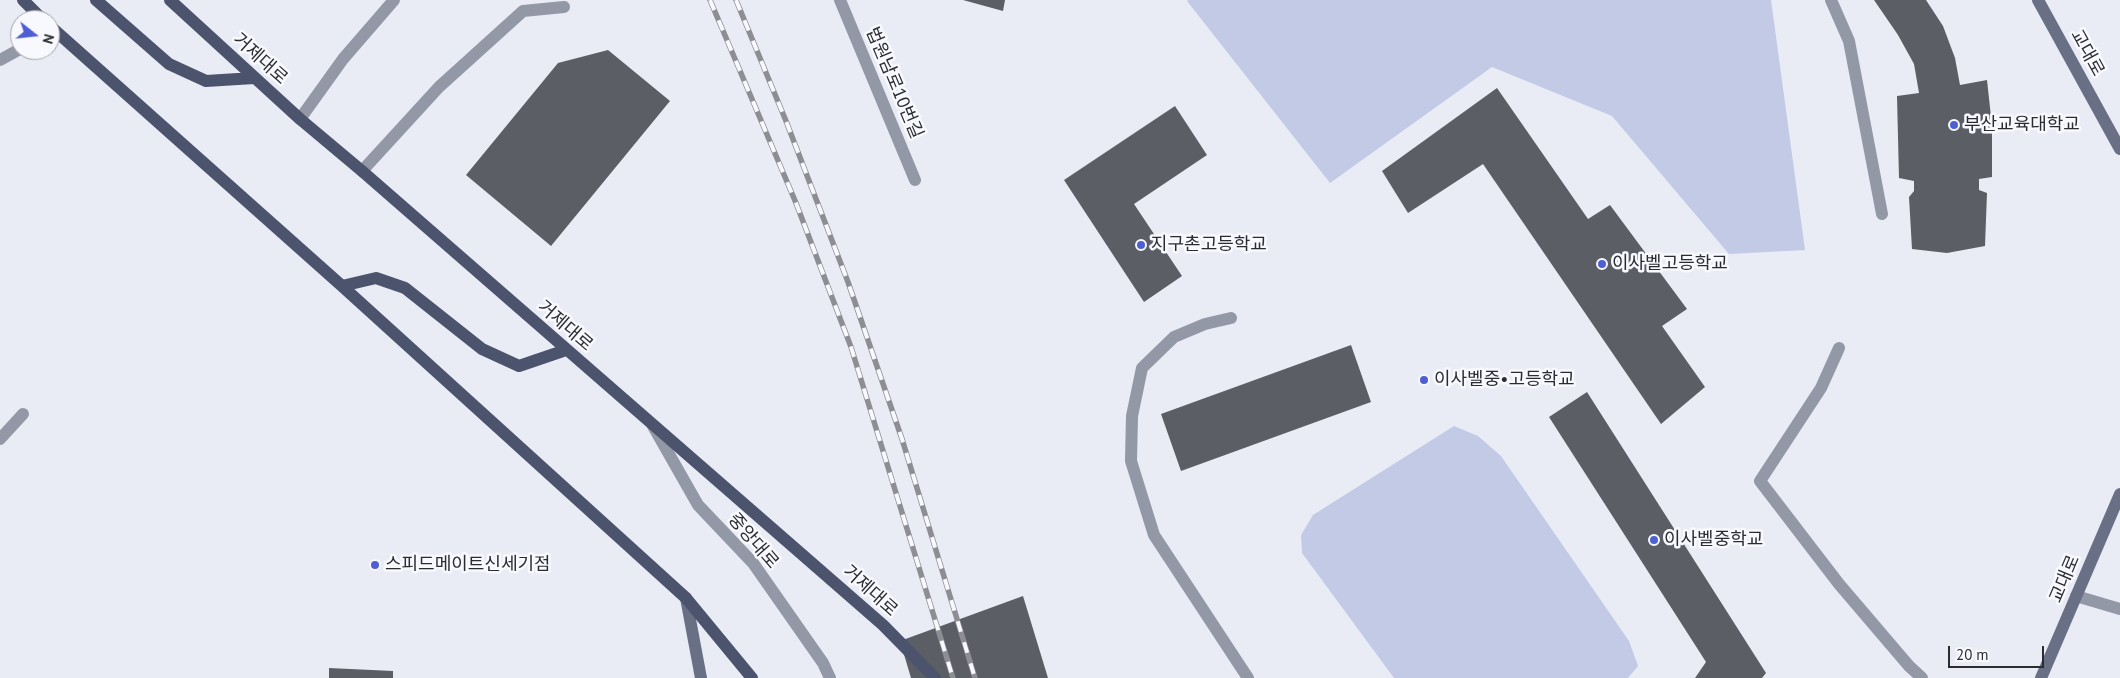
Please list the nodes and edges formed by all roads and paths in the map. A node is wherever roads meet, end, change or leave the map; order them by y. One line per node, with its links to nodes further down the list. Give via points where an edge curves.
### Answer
1 (23, 0): 9 (main road)
2 (96, 0): 11 (main road, via 169,64 206,81)
3 (170, 0): 11 (main road, 거제대로)
4 (394, 0): 12 (street, via 343,59)
5 (840, 0): 15 (street, 법원남로10번길)
6 (1831, 0): 16 (street, via 1849,41)
7 (2038, 0): 13 (main road, 교대로)
8 (564, 7): 14 (street, via 522,11 439,87)
9 (33, 10)
10 (60, 38): 17 (main road)
11 (254, 78): 12 (main road, 거제대로)
12 (300, 118): 14 (main road, 거제대로)
13 (2120, 149)
14 (362, 171): 20 (main road, 거제대로)
15 (915, 180)
16 (1882, 214)
17 (342, 286): 20 (main road, via 376,278 405,288 482,349 519,366); 26 (main road)
18 (1231, 318): 32 (street, via 1205,324 1174,337 1142,368 1132,416 1131,461 1154,535)
19 (1839, 348): 33 (street, via 1820,388 1760,481 1839,584)
20 (566, 350): 22 (main road, 거제대로)
21 (23, 414): 23 (street)
22 (652, 426): 30 (street, 중앙대로, via 698,505 753,562); 31 (main road, 거제대로, via 883,626)
23 (0, 438)
24 (2120, 494): 25 (main road, 교대로)
25 (2076, 596): 27 (street); 34 (main road, 교대로)
26 (686, 598): 28 (main road); 29 (main road)
27 (2120, 609)
28 (701, 678)
29 (752, 678)
30 (830, 678)
31 (935, 678)
32 (1248, 678)
33 (1922, 678)
34 (2041, 678)

